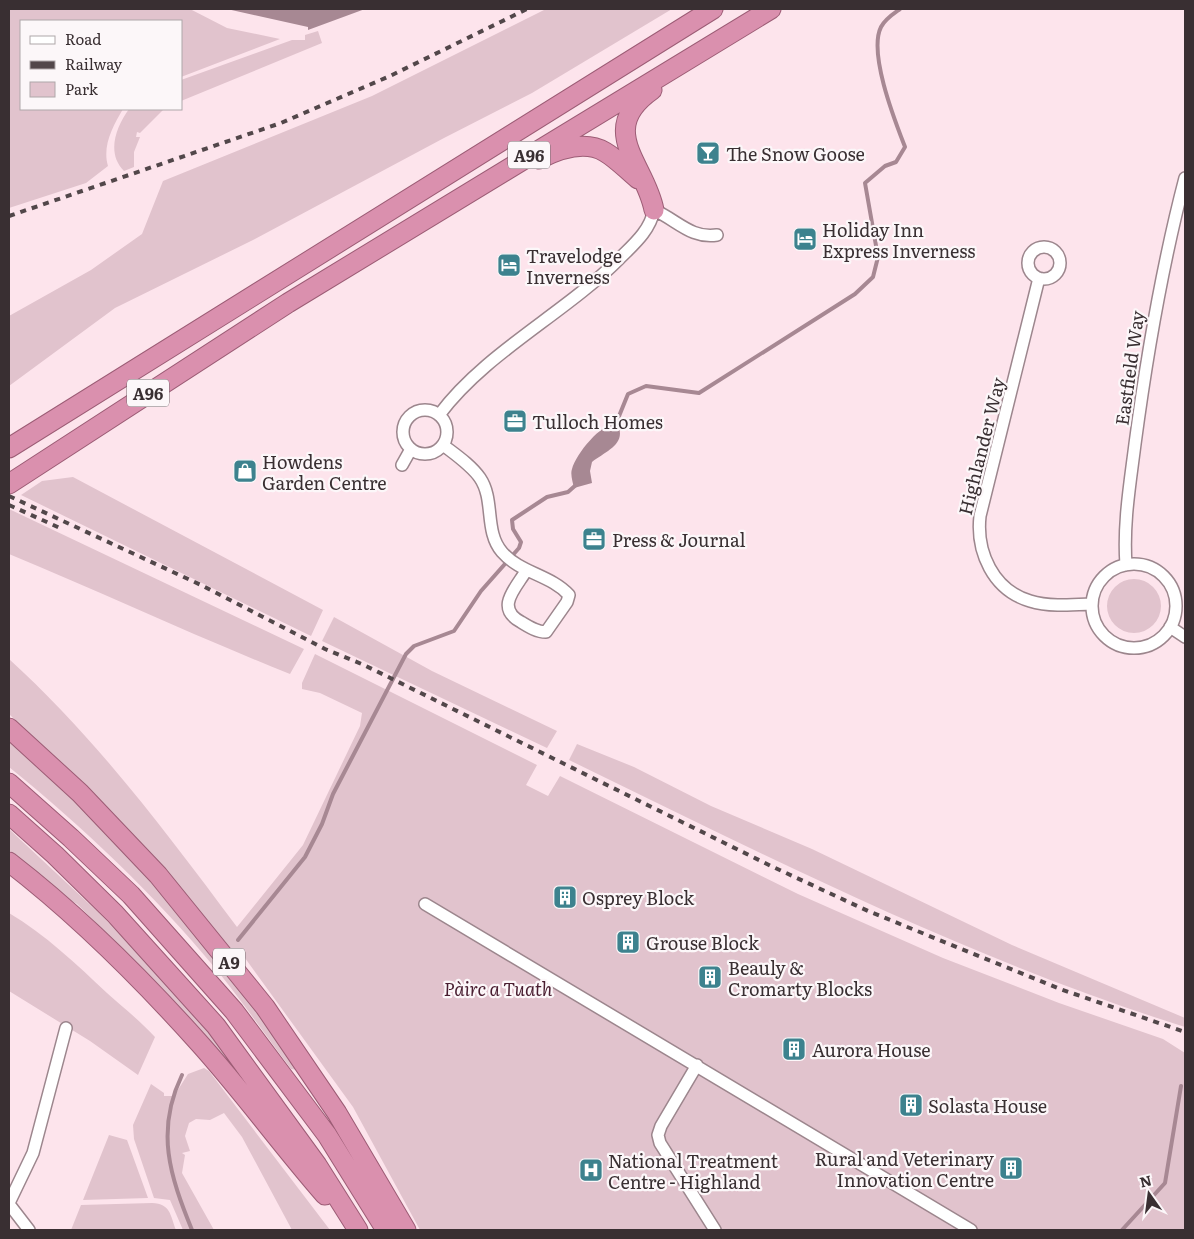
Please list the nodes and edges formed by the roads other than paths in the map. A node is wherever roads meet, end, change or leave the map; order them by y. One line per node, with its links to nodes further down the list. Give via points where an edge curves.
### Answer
1 (713, 9): 12 (highway, A96)
2 (771, 9): 3 (highway, A96)
3 (743, 26): 5 (highway, via 642,96 633,106 626,127 626,144); 6 (highway, A96)
4 (1185, 178): 16 (street, Eastfield Way, via 1147,354 1125,529)
5 (643, 183): 6 (highway, via 604,151 585,146 573,147 546,155); 7 (highway, via 652,198)
6 (453, 201): 15 (highway, A96, via 288,303)
7 (654, 210): 8 (street, via 692,234); 10 (street, via 646,229 615,264 580,295 479,372)
8 (717, 235)
9 (1039, 278): 18 (street, Highlander Way, via 980,516 980,545 992,573 1018,596 1031,602)
10 (439, 415): 11 (street, via 447,432); 13 (street, via 421,410 400,419 404,439)
11 (443, 445): 13 (street, via 432,453 417,453); 17 (street, via 481,479 494,540 510,559)
12 (9, 448)
13 (411, 449): 14 (street)
14 (402, 465)
15 (9, 484)
16 (1126, 565): 18 (street, via 1115,568 1098,583); 19 (street, via 1136,564 1155,570 1169,583 1175,597)
17 (526, 571): 17 (street, via 569,595 546,632 539,632 520,622 508,611 508,603)
18 (1092, 604): 19 (street, via 1093,616 1104,636 1124,646 1137,648 1150,644)
19 (1170, 627): 20 (street)
20 (1185, 637)
21 (9, 728): 32 (highway, A9, via 80,793 158,875 265,1007 337,1113)
22 (9, 783): 31 (highway, A9, via 131,895 234,1010 327,1135)
23 (9, 814): 30 (highway, via 115,914 216,1026 317,1165)
24 (9, 862): 30 (highway, via 56,899 145,983)
25 (425, 904): 27 (street)
26 (66, 1028): 28 (street, via 33,1153)
27 (697, 1065): 33 (street, via 658,1136); 34 (street)
28 (9, 1203): 29 (street)
29 (29, 1230)
30 (357, 1230)
31 (386, 1230)
32 (406, 1230)
33 (715, 1230)
34 (971, 1230)

